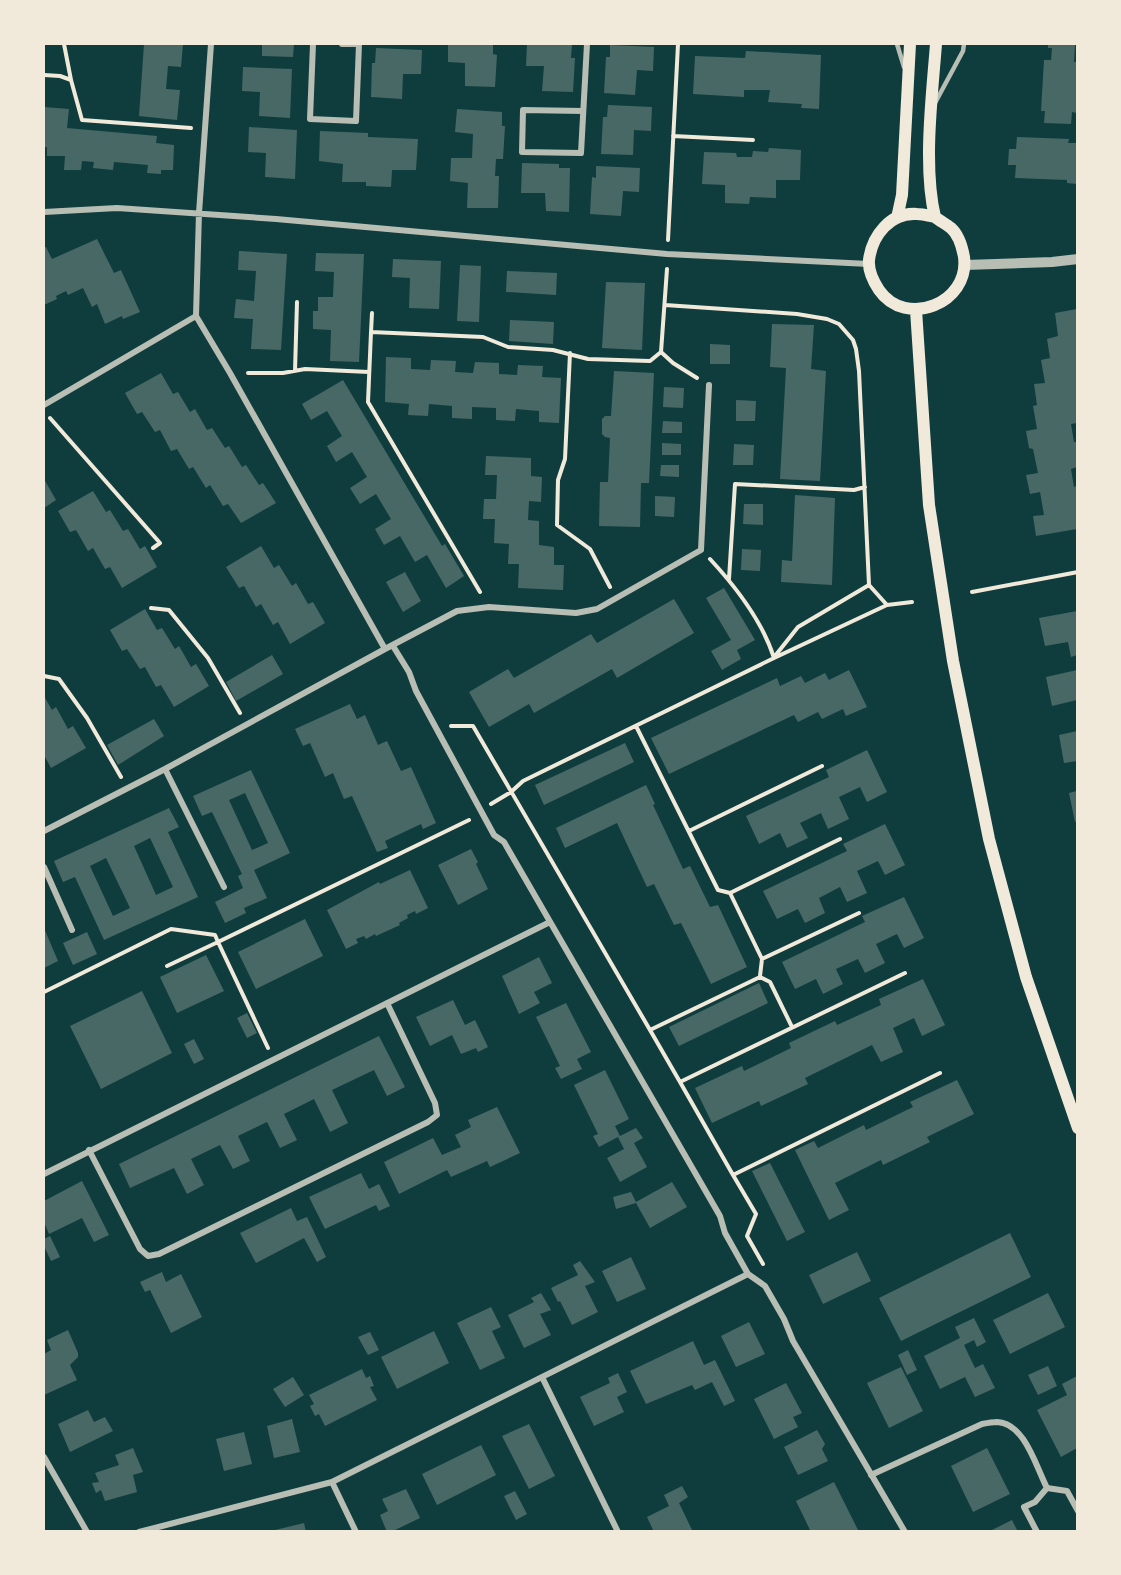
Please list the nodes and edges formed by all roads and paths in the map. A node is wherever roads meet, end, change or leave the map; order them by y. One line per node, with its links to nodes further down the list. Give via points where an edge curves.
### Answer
1 (64, 44): 13 (path)
2 (211, 44): 16 (street)
3 (313, 44): 4 (street, via 310,119 356,121 359,44)
4 (342, 44)
5 (587, 44): 14 (street)
6 (678, 44): 17 (path)
7 (897, 44): 12 (lane)
8 (910, 44): 12 (main road)
9 (936, 44): 15 (main road)
10 (964, 44): 15 (lane)
11 (44, 75): 13 (path)
12 (907, 75): 21 (main road, via 902,195)
13 (71, 80): 16 (path, via 82,120)
14 (583, 111): 14 (street, via 581,153 522,152 523,110)
15 (931, 111): 22 (main road, via 930,196)
16 (205, 129): 20 (street)
17 (673, 136): 18 (path); 23 (path)
18 (753, 140)
19 (44, 212): 20 (street, via 117,208)
20 (199, 213): 23 (street); 31 (street)
21 (897, 218): 22 (main road, via 916,213); 25 (main road, via 881,229 872,245)
22 (935, 218): 26 (main road, via 952,229 962,245)
23 (667, 254): 25 (street); 28 (path)
24 (1077, 259): 26 (street)
25 (869, 264): 29 (main road, via 873,281 883,296 898,306)
26 (965, 265): 29 (main road, via 960,282 949,297 934,307)
27 (297, 302): 35 (path)
28 (665, 305): 33 (path); 41 (path, via 814,316 848,331 856,349)
29 (916, 310): 86 (main road, via 929,505 952,661 989,840 1010,920)
30 (372, 313): 32 (path)
31 (196, 316): 37 (street); 39 (street)
32 (371, 332): 34 (path, via 483,337 508,347); 36 (path)
33 (661, 352): 34 (path, via 650,361 588,359); 38 (path)
34 (570, 353): 48 (path, via 565,459 558,480 557,525 590,549)
35 (295, 371): 36 (path); 37 (path)
36 (369, 372): 51 (path, via 368,402)
37 (230, 373): 54 (street)
38 (709, 385): 43 (street)
39 (44, 405)
40 (44, 411): 42 (path, via 160,543)
41 (865, 487): 45 (path, via 854,490 735,484); 46 (path)
42 (153, 548)
43 (701, 550): 45 (path); 48 (street)
44 (1077, 572): 47 (path)
45 (729, 579): 55 (path, via 767,637)
46 (869, 585): 50 (path); 55 (path, via 798,627)
47 (972, 592)
48 (616, 598): 51 (street, via 597,609 576,613)
49 (912, 602): 50 (path)
50 (887, 604): 55 (path)
51 (489, 607): 53 (street, via 457,611)
52 (151, 608): 57 (path, via 169,610 208,658)
53 (393, 646): 54 (street); 59 (street)
54 (385, 650): 57 (street)
55 (774, 658): 58 (path)
56 (44, 676): 62 (path, via 59,679)
57 (247, 724): 61 (street)
58 (636, 726): 63 (path, via 523,781); 66 (path)
59 (438, 731): 63 (path, via 447,726 473,726); 64 (street)
60 (822, 766): 66 (path)
61 (165, 769): 62 (street); 69 (street)
62 (128, 788): 65 (street)
63 (511, 792): 64 (path); 82 (path)
64 (480, 810): 72 (street, via 494,835 504,842); 74 (path, via 469,820)
65 (44, 831)
66 (688, 831): 70 (path, via 718,890)
67 (840, 839): 70 (path)
68 (44, 867): 73 (street)
69 (224, 887)
70 (730, 892): 75 (path)
71 (859, 913): 75 (path)
72 (550, 922): 80 (street); 91 (street, via 720,1216)
73 (72, 930)
74 (218, 942): 76 (path); 79 (path, via 215,935 171,929); 83 (path)
75 (762, 959): 78 (path)
76 (166, 966)
77 (905, 973): 81 (path)
78 (760, 976): 81 (path, via 770,982); 82 (path)
79 (44, 992)
80 (387, 1003): 83 (street); 87 (street, via 435,1103 437,1115 428,1122 170,1249 148,1256 140,1249)
81 (792, 1027): 85 (path)
82 (650, 1030): 85 (path)
83 (274, 1059): 87 (street)
84 (940, 1073): 89 (path)
85 (680, 1082): 89 (path)
86 (1077, 1128)
87 (89, 1150): 88 (street)
88 (44, 1174)
89 (733, 1175): 90 (path, via 756,1214 747,1236)
90 (763, 1264)
91 (748, 1274): 92 (street); 94 (street, via 765,1286)
92 (542, 1377): 95 (street); 101 (street)
93 (44, 1457): 98 (street)
94 (871, 1475): 96 (street, via 982,1424 997,1422 1014,1427); 102 (street)
95 (332, 1482): 99 (street); 100 (street)
96 (1047, 1488): 97 (street, via 1067,1491); 103 (street, via 1035,1502 1024,1507)
97 (1077, 1511)
98 (87, 1532)
99 (139, 1532)
100 (356, 1532)
101 (618, 1532)
102 (905, 1532)
103 (1037, 1532)

